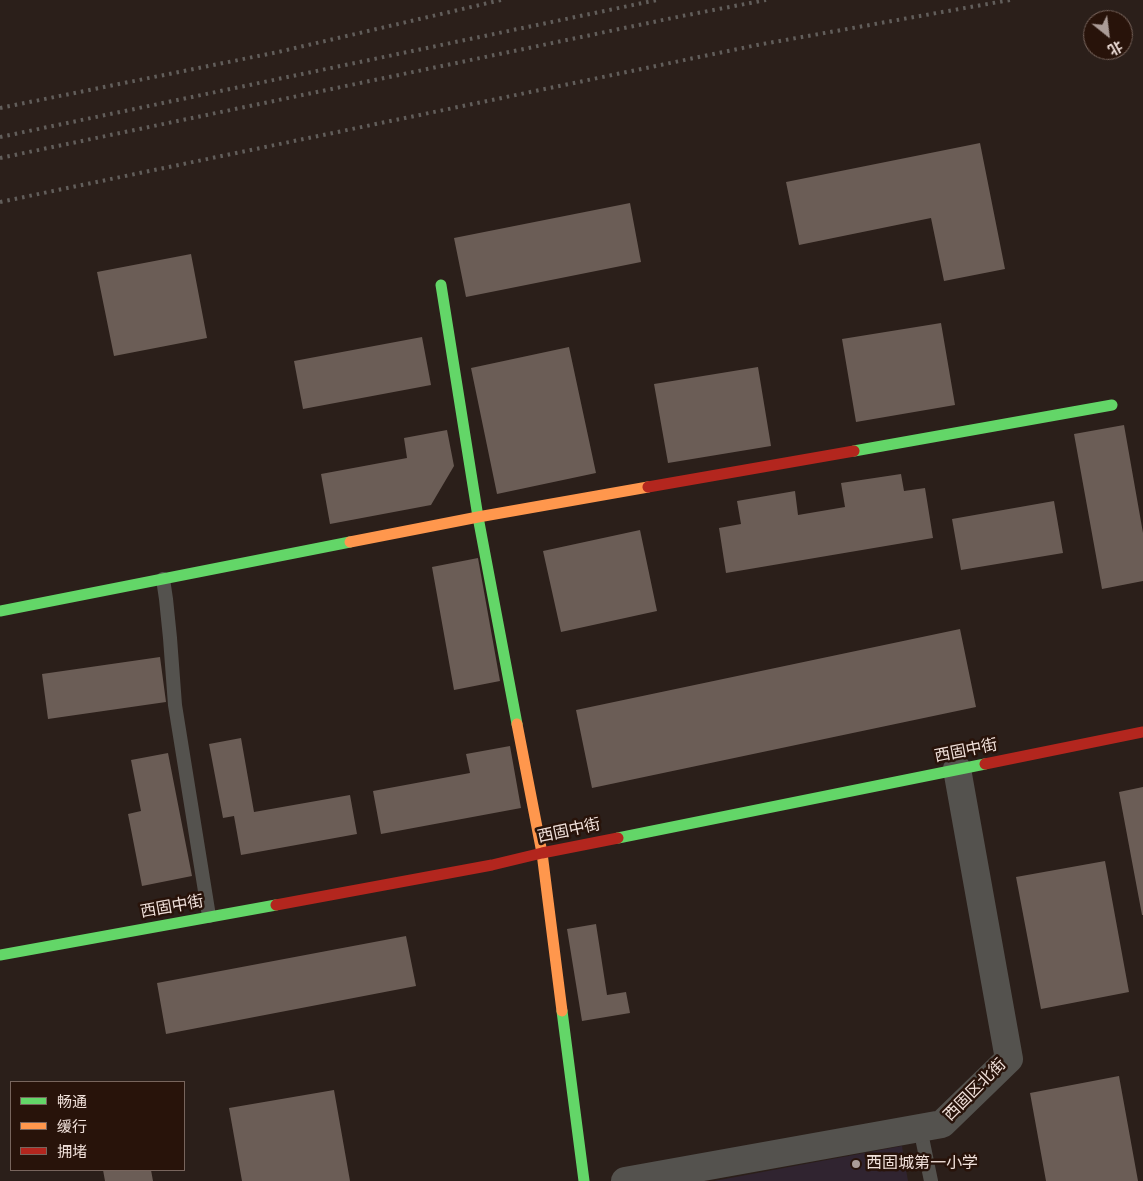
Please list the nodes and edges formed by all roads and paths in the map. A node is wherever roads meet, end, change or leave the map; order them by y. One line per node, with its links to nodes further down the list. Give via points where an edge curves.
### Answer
1 (441, 285): 3 (street)
2 (1112, 405): 3 (street)
3 (478, 517): 4 (street); 8 (street)
4 (163, 579): 5 (street); 9 (lane, via 175,706)
5 (0, 611)
6 (1143, 732): 7 (street, 西固中街)
7 (957, 769): 8 (street, 西固中街); 11 (street, 西固区北街, via 1009,1059 942,1124)
8 (542, 853): 9 (street, 西固中街); 12 (street)
9 (209, 916): 10 (street, 西固中街)
10 (0, 955)
11 (920, 1128): 13 (street, 西固区北街); 14 (lane)
12 (584, 1181)
13 (625, 1181)
14 (931, 1181)

